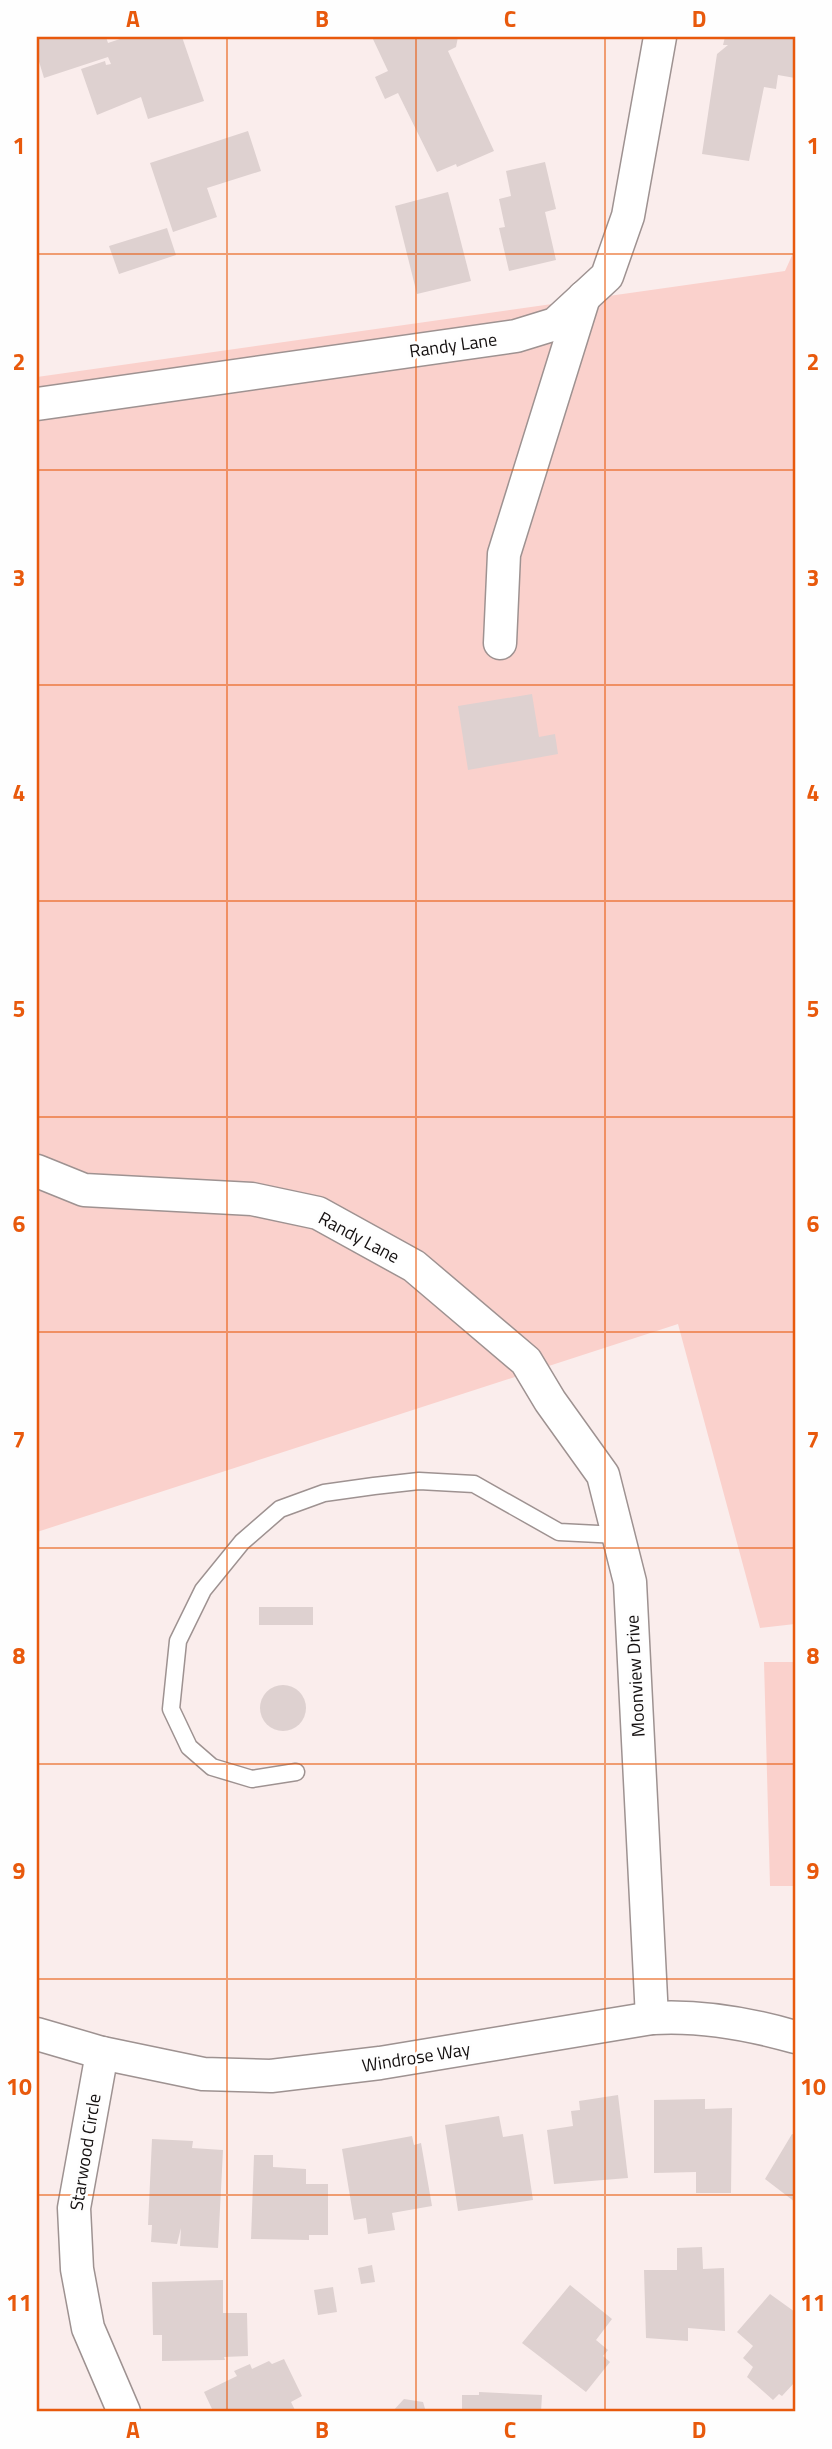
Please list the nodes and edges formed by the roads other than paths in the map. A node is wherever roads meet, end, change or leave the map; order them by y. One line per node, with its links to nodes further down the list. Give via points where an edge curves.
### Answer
1 (660, 37): 2 (street, Randy Lane, via 628,216 607,275)
2 (585, 295): 3 (street, Randy Lane, via 555,324 516,336); 4 (street, via 503,554)
3 (37, 404)
4 (500, 643)
5 (37, 1171): 6 (street, Randy Lane, via 84,1190 252,1199 318,1213 414,1266)
6 (526, 1361): 7 (street, Moonview Drive, via 603,1475)
7 (618, 1535): 8 (lane, via 559,1532 474,1484 419,1481 374,1486 324,1493 280,1509 242,1542 203,1590 178,1641 171,1709 188,1747 212,1767 252,1779); 9 (street, Moonview Drive, via 630,1582)
8 (296, 1772)
9 (652, 2018): 11 (street, Windrose Way, via 733,2024); 12 (street, Windrose Way, via 380,2063 271,2076 203,2074)
10 (37, 2034): 12 (street, Windrose Way)
11 (795, 2037)
12 (102, 2053): 13 (street, Starwood Circle, via 74,2208 77,2269 88,2328)
13 (124, 2412)

